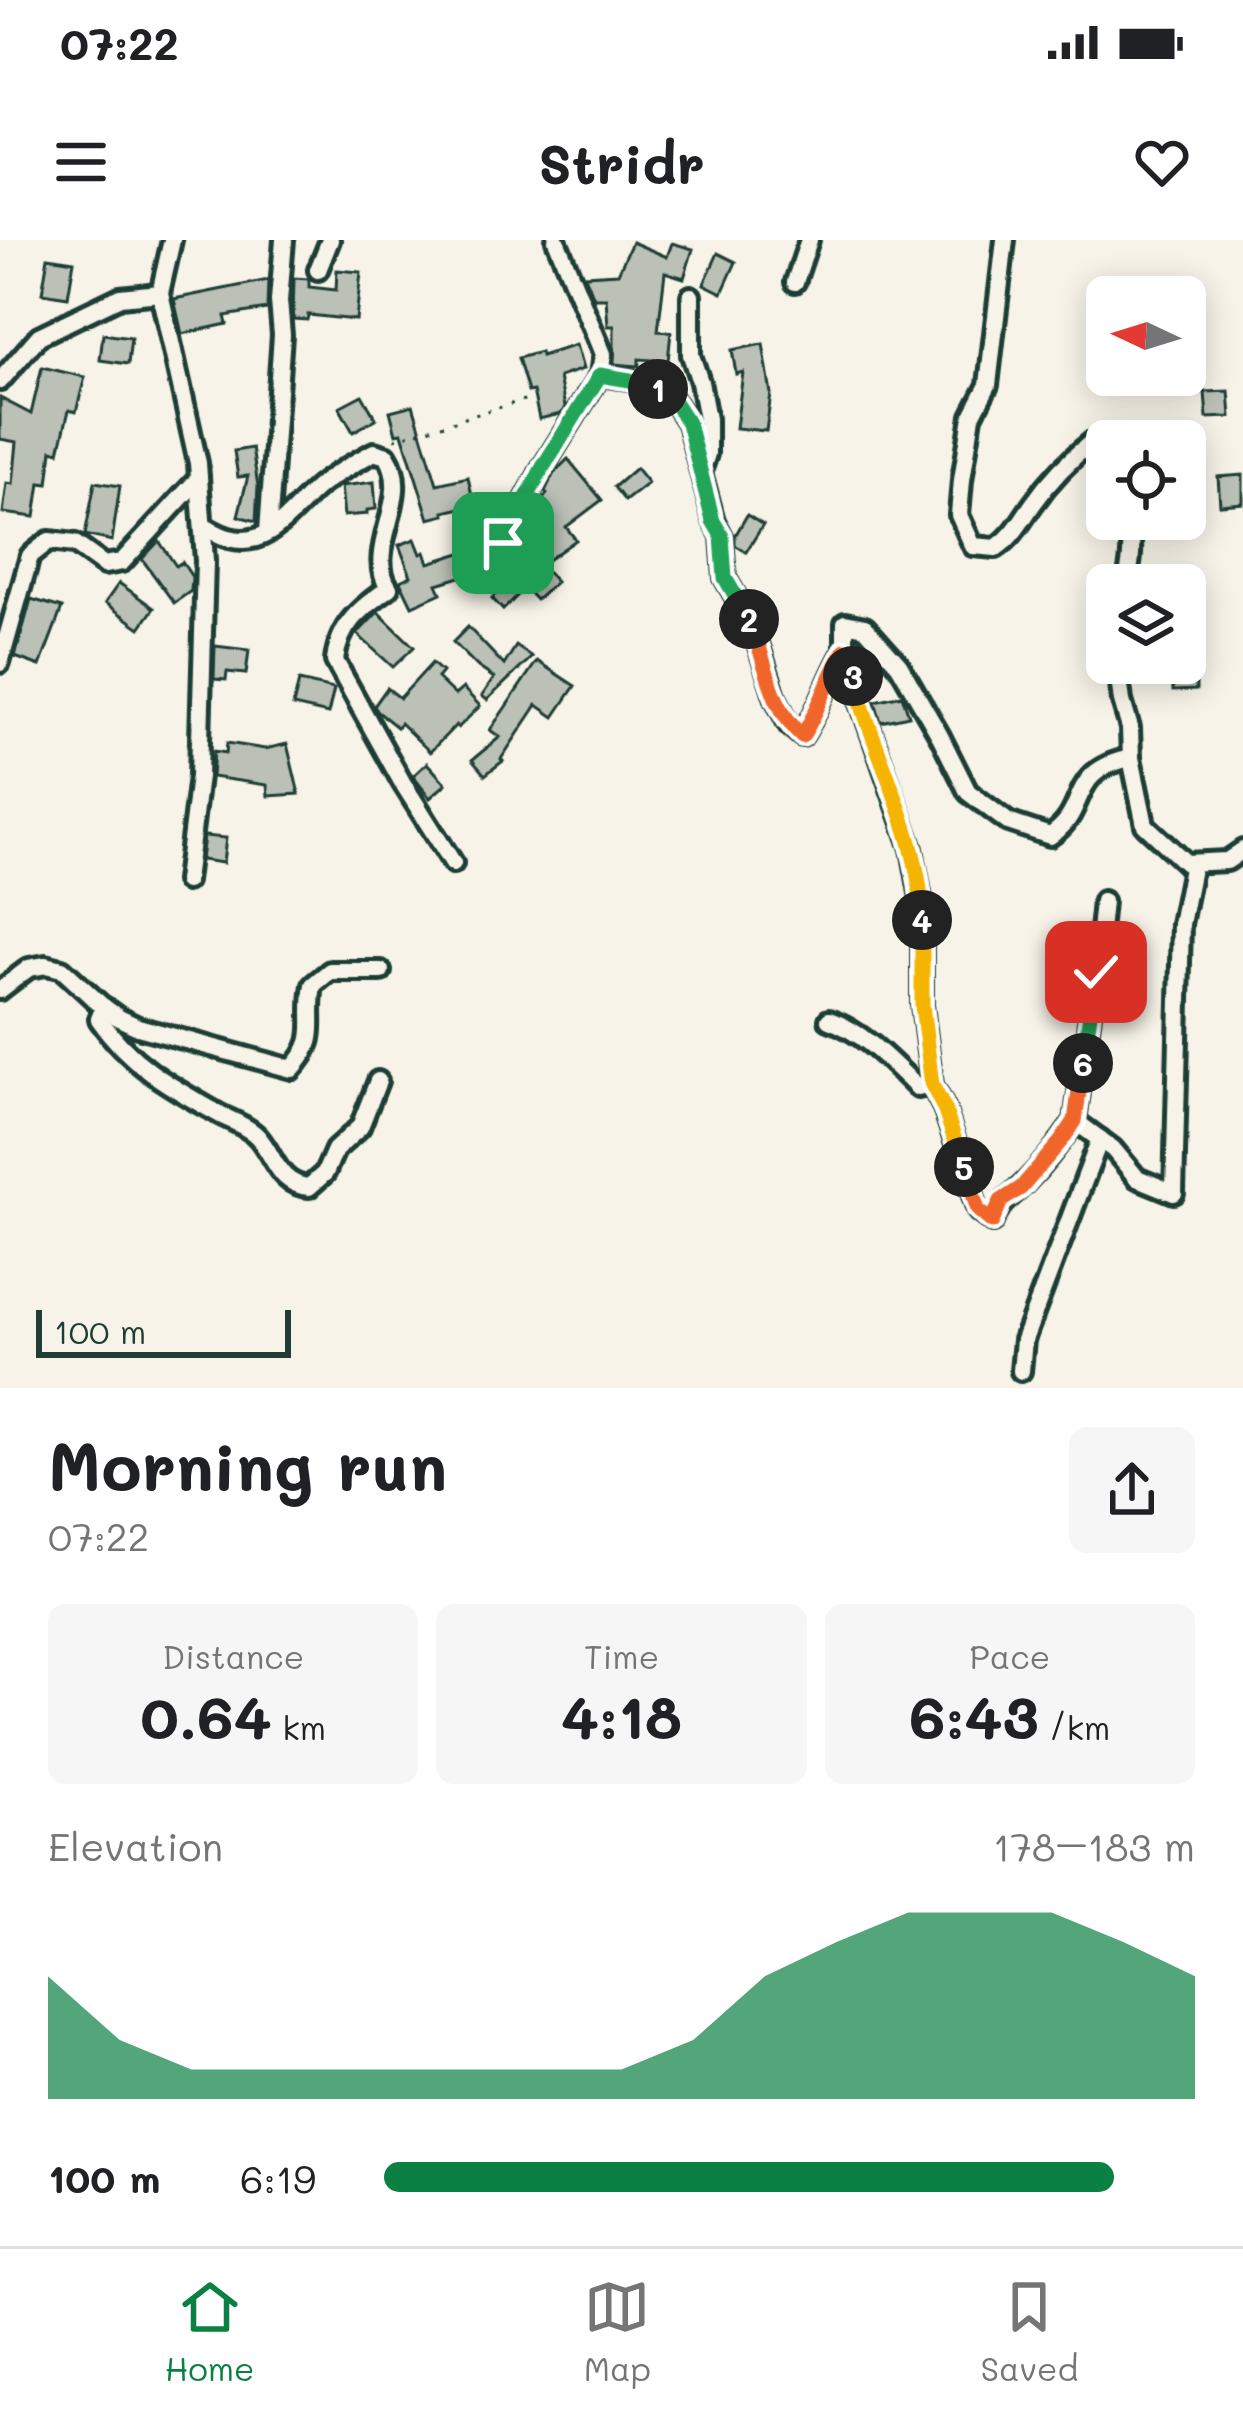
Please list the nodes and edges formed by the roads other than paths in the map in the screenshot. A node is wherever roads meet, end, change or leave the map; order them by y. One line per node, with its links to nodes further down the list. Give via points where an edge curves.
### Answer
1 (172, 240): 9 (street)
2 (284, 240): 17 (street)
3 (330, 240): 7 (street)
4 (556, 240): 11 (street, via 603,354)
5 (808, 240): 8 (street)
6 (1005, 240): 13 (street, via 988,385 972,416 962,480 959,515 973,545 1005,542)
7 (318, 270)
8 (795, 282)
9 (160, 293): 12 (street, via 120,297 39,337); 15 (street)
10 (692, 296): 14 (street, via 691,356 706,419)
11 (600, 375): 14 (street, via 661,390 675,403); 18 (street)
12 (0, 381)
13 (1086, 446)
14 (702, 473): 19 (street, via 722,536 725,578 752,625 776,700 802,736)
15 (200, 478): 16 (street); 20 (street, via 122,562 104,565 75,544 49,541 30,556)
16 (202, 526): 17 (street, via 231,539); 26 (street, via 199,776)
17 (268, 532): 24 (street, via 317,487 374,452 394,468 380,557 389,588 345,627 335,661)
18 (503, 543)
19 (845, 650): 22 (street, via 845,623 865,627 898,665 968,792 1008,822 1050,836 1096,770); 33 (street, via 912,849)
20 (0, 662)
21 (1120, 684): 22 (street)
22 (1131, 758): 25 (street, via 1145,825)
23 (1243, 850): 25 (street, via 1227,862)
24 (453, 863)
25 (1193, 863): 35 (street, via 1181,924 1174,1193 1137,1178)
26 (187, 881)
27 (1103, 901): 34 (street)
28 (381, 971): 30 (street, via 330,970 313,985 309,1051 292,1069 138,1027)
29 (0, 990): 30 (street, via 46,965 62,969)
30 (104, 1007): 32 (street, via 99,1019 117,1045 166,1084 257,1135 297,1186 325,1173 360,1127)
31 (830, 1020): 33 (street, via 918,1088)
32 (378, 1081)
33 (932, 1085): 34 (street, via 978,1210 992,1222 1001,1201)
34 (1075, 1121): 35 (street)
35 (1100, 1139): 36 (street, via 1024,1340)
36 (1021, 1371)

